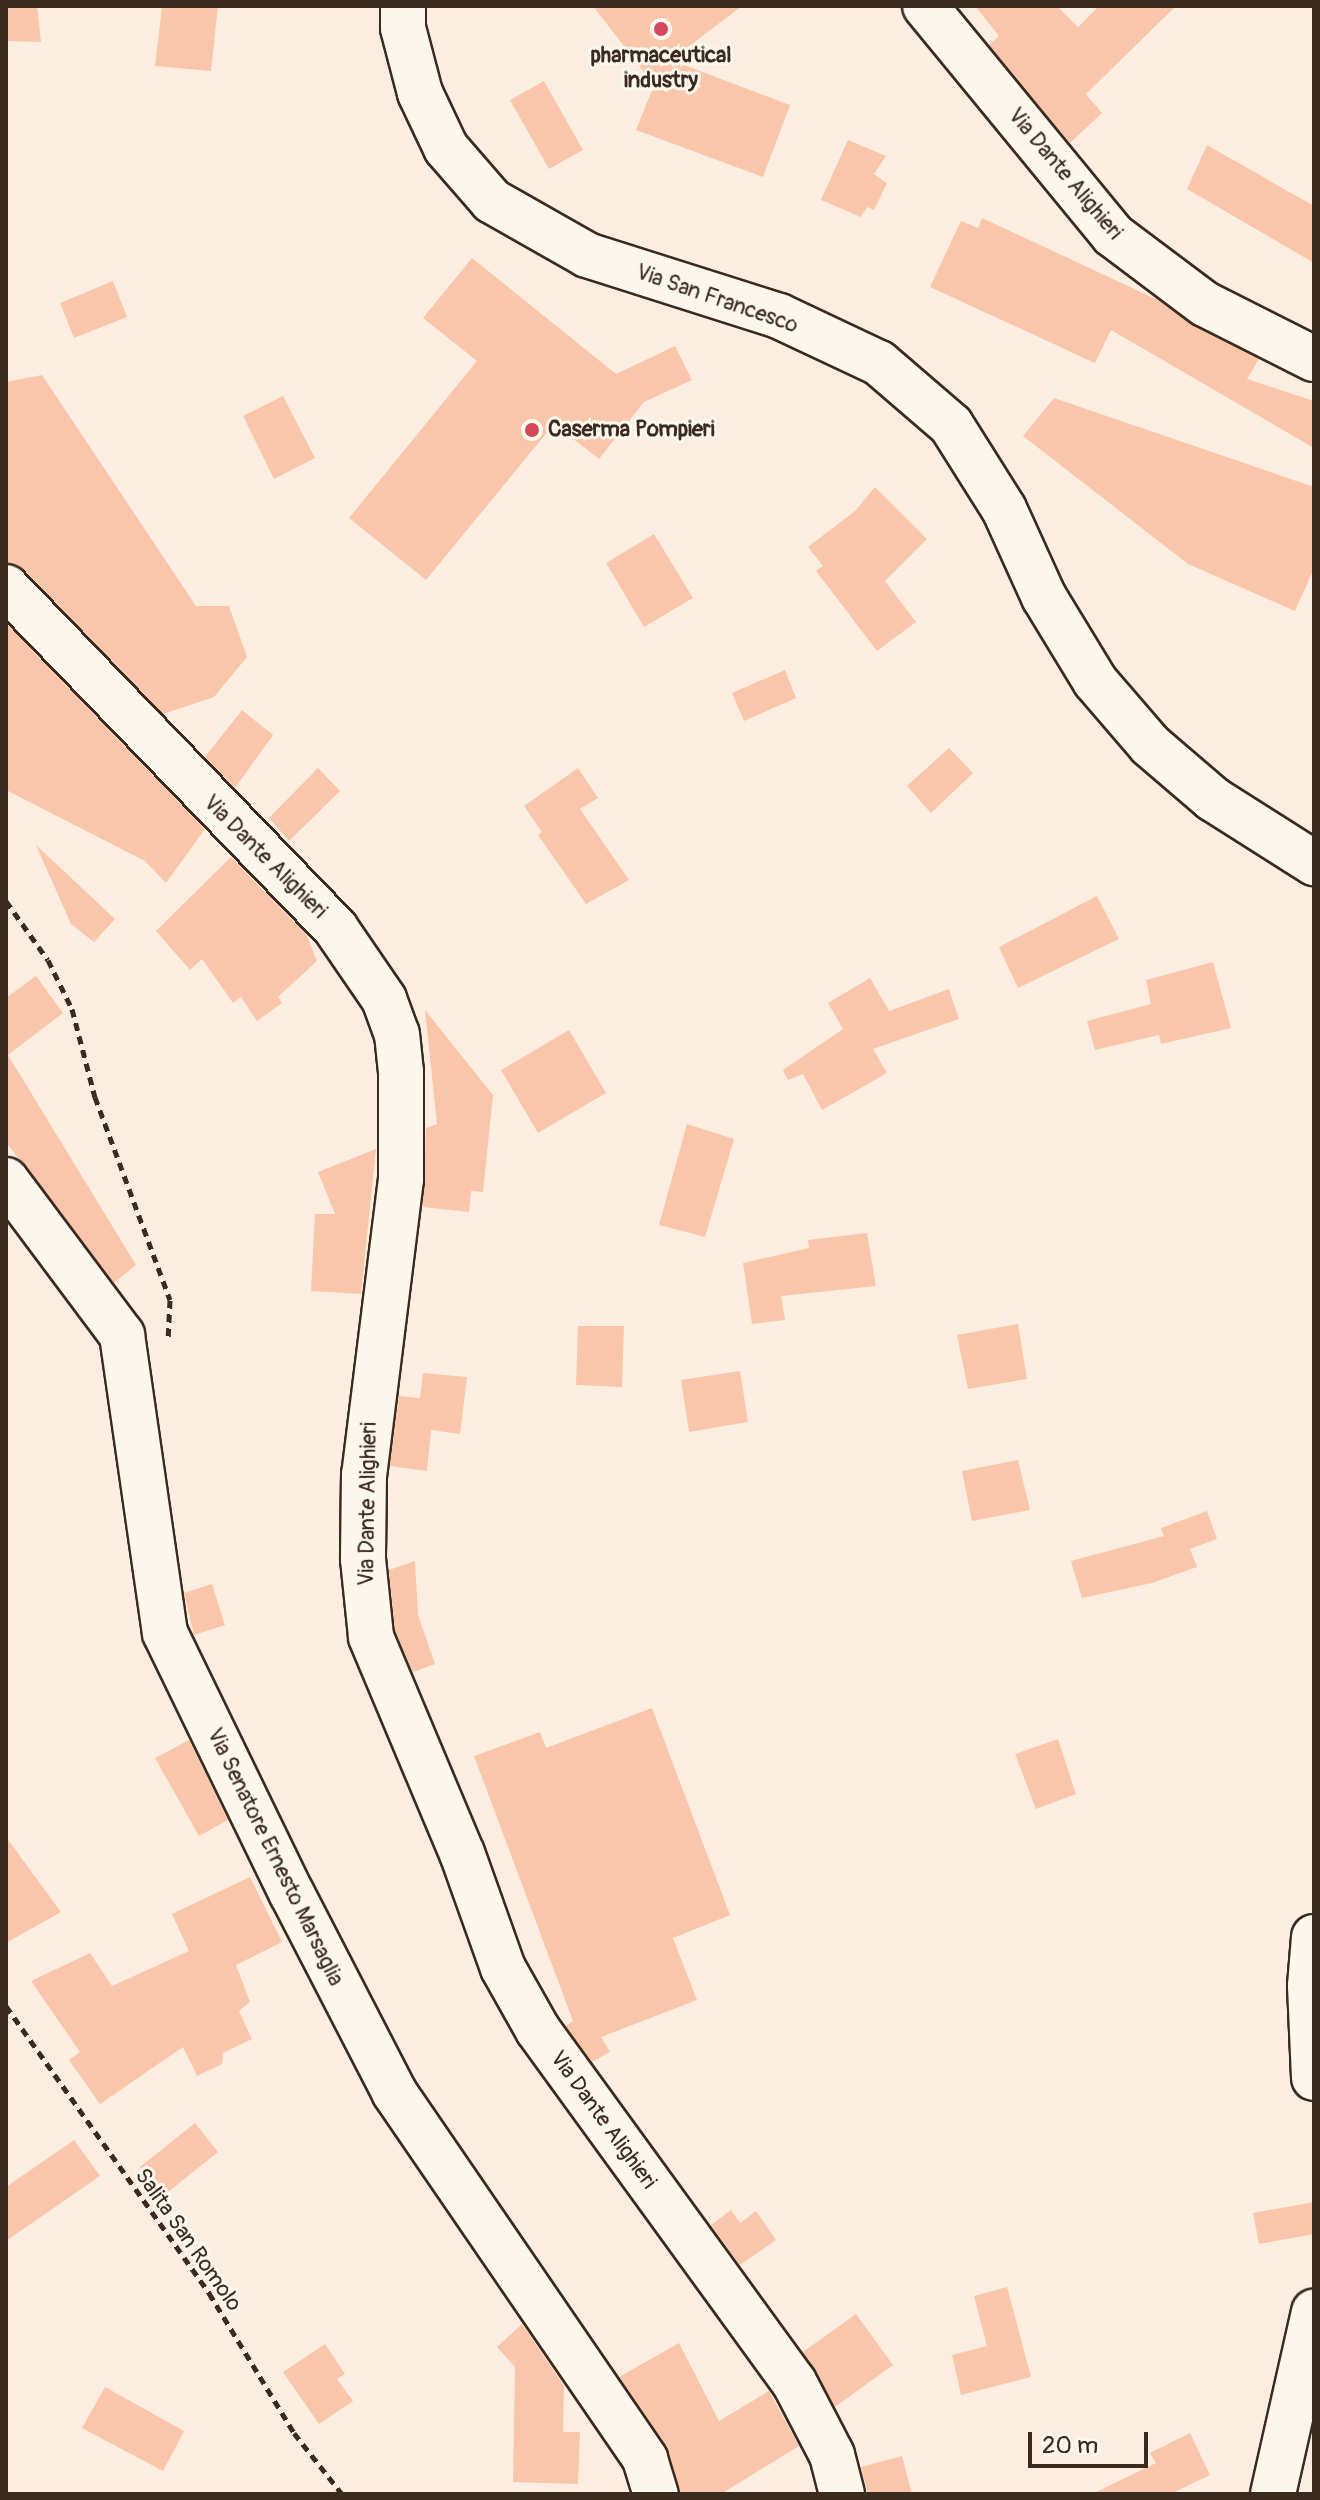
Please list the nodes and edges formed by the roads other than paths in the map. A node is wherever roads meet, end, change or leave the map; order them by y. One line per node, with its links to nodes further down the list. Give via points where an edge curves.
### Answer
1 (403, 6): 5 (street, Via San Francesco, via 403,28 420,93 446,148 492,201 587,255 779,316 879,363 951,425 1004,509 1044,597 1095,681 1150,745 1213,799)
2 (925, 6): 3 (street, Via Dante Alighieri, via 1113,235 1205,304)
3 (1314, 359)
4 (6, 587): 11 (street, Via Dante Alighieri, via 336,929 384,999 397,1034 401,1072 401,1179 364,1474 363,1559 371,1637 462,1853 503,1968 538,2030 794,2382 832,2455)
5 (1314, 863)
6 (6, 1180): 10 (street, Via Senatore Ernesto Marsaglia, via 122,1335 165,1633 292,1894 394,2092 645,2459)
7 (1314, 1937): 8 (street)
8 (1314, 2078)
9 (1314, 2312): 12 (street)
10 (656, 2494)
11 (842, 2494)
12 (1273, 2494)

